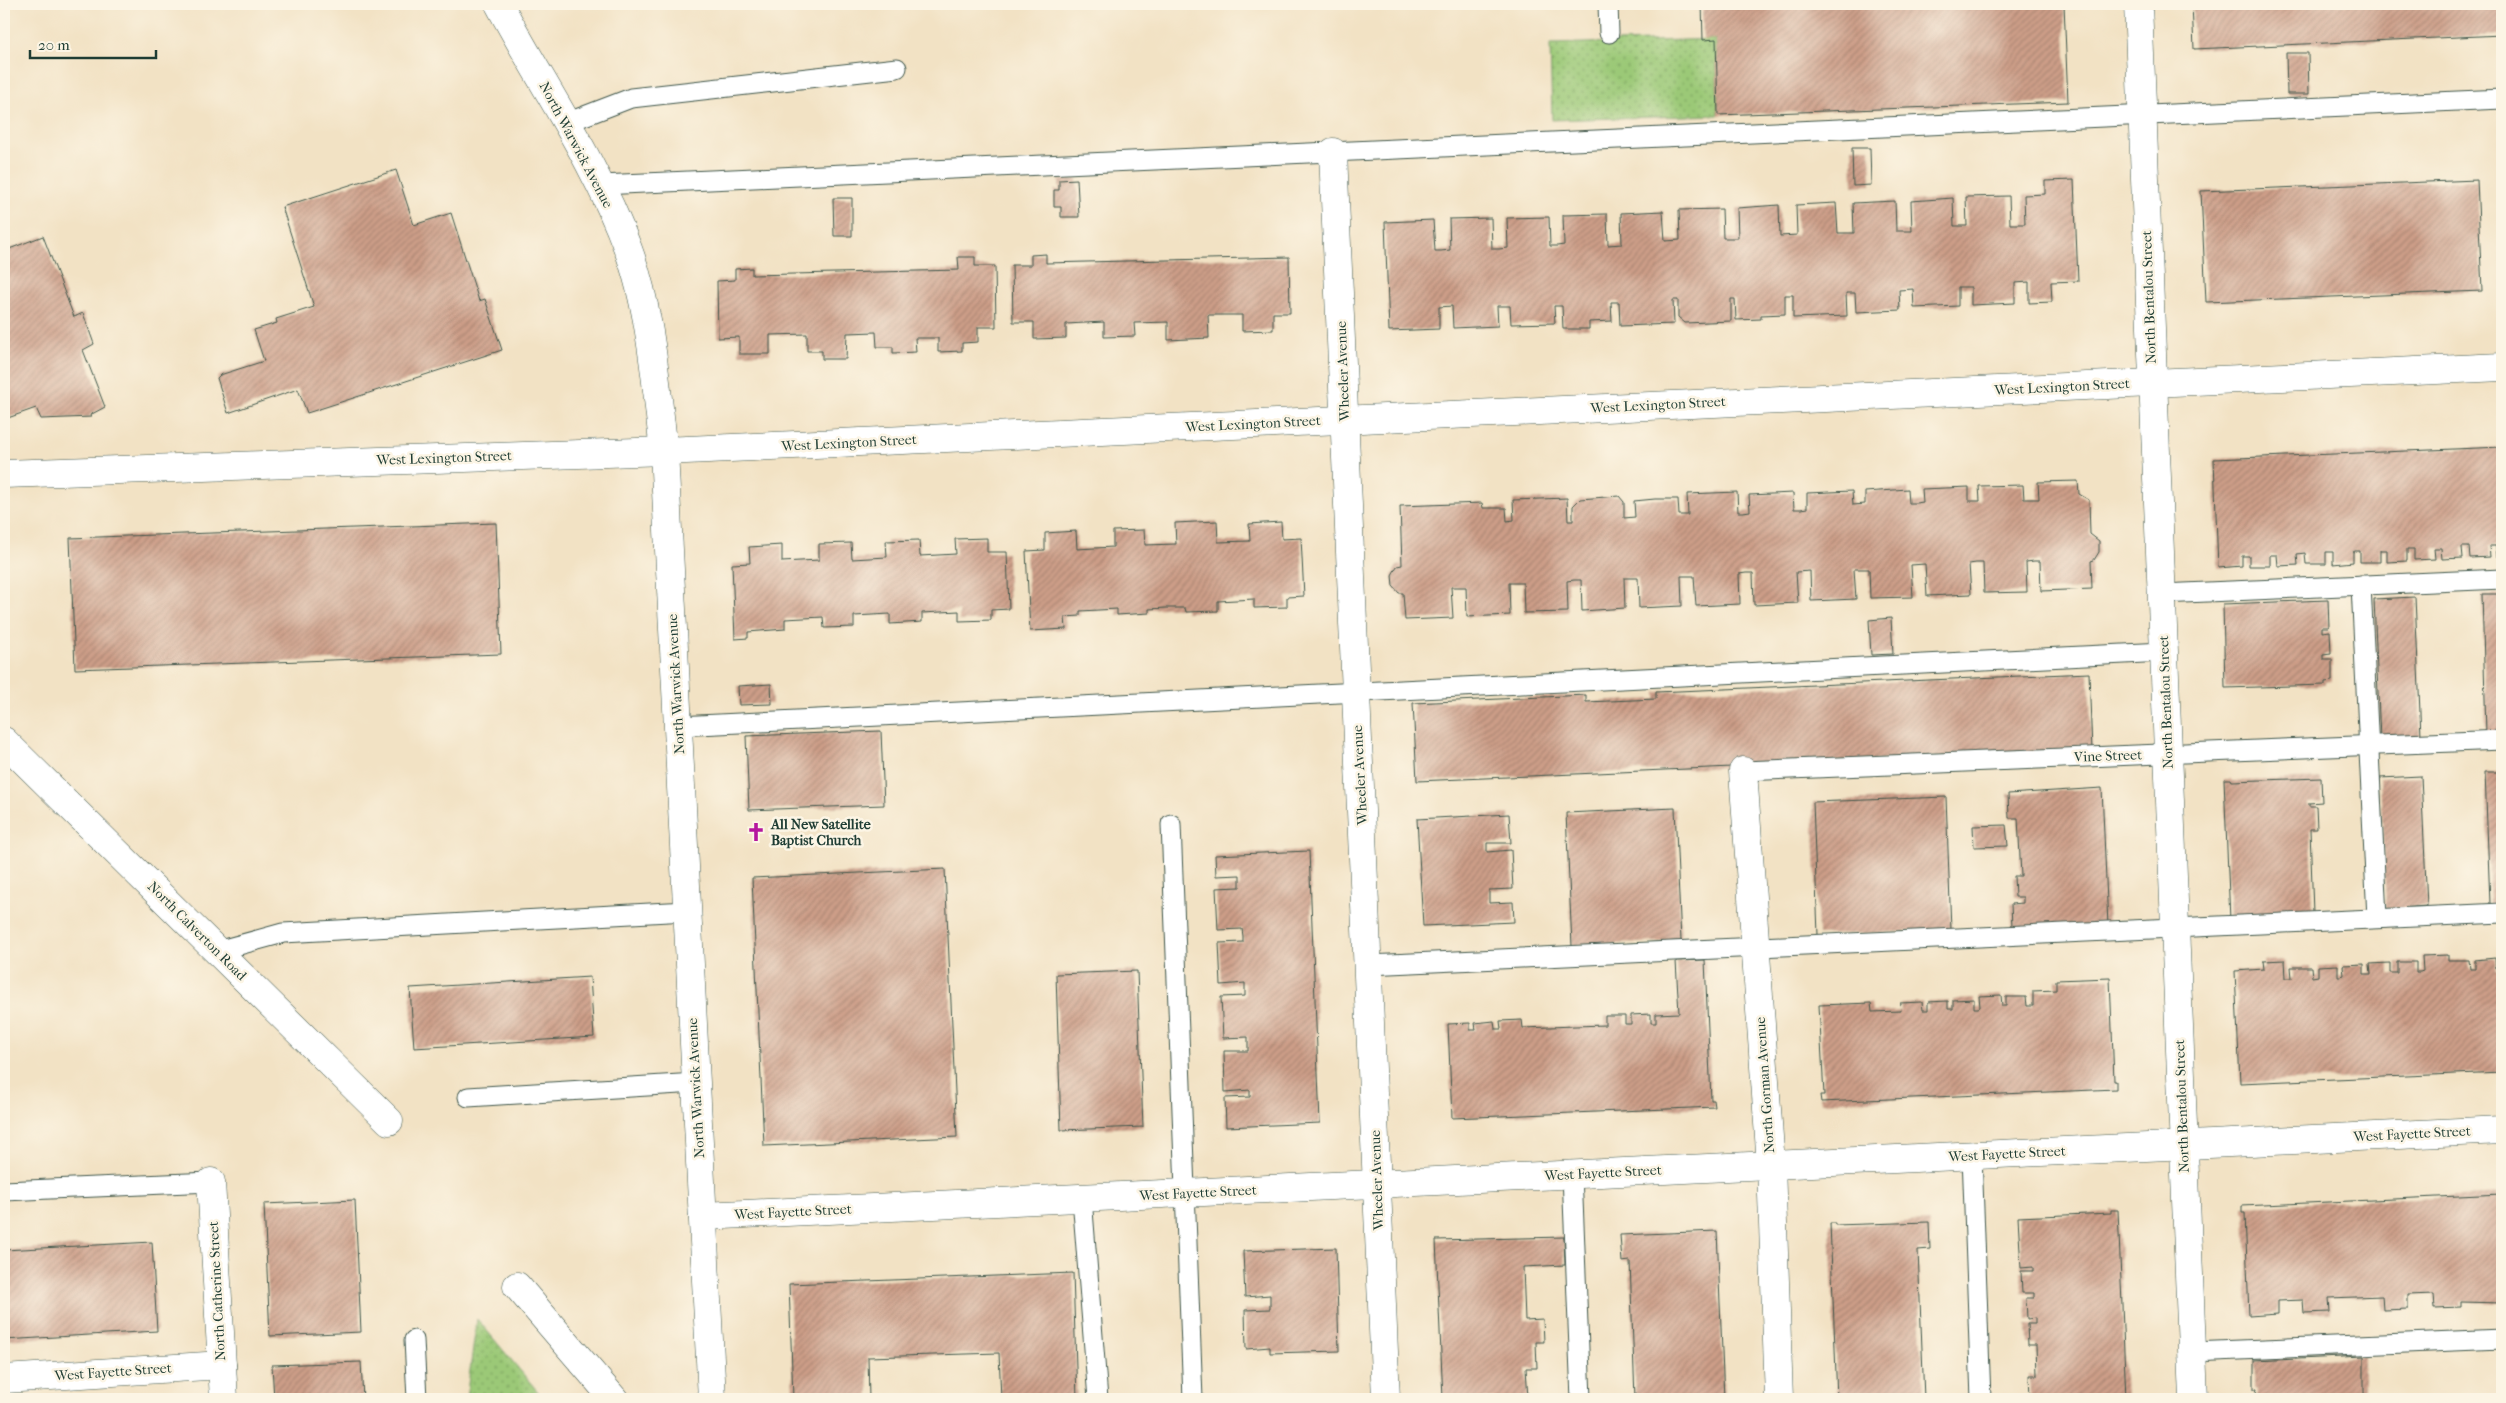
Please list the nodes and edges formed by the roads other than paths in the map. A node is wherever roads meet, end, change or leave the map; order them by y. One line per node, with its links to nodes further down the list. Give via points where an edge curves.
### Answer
1 (499, 4): 8 (street, North Warwick Avenue)
2 (1608, 4): 4 (lane)
3 (2138, 4): 7 (street, North Bentalou Street)
4 (1609, 33)
5 (897, 68): 8 (lane, via 630,98)
6 (2502, 99): 7 (lane)
7 (2142, 115): 9 (lane); 12 (street, North Bentalou Street)
8 (566, 123): 10 (street, North Warwick Avenue)
9 (1334, 152): 10 (lane); 13 (street, Wheeler Avenue)
10 (601, 185): 14 (street, North Warwick Avenue, via 629,250 644,308)
11 (2502, 366): 12 (street, West Lexington Street)
12 (2153, 382): 13 (street, West Lexington Street); 18 (street, North Bentalou Street)
13 (1345, 420): 14 (street, West Lexington Street); 20 (street, Wheeler Avenue)
14 (664, 451): 15 (street, West Lexington Street); 21 (street, North Warwick Avenue)
15 (4, 474)
16 (2502, 579): 17 (lane)
17 (2361, 585): 18 (lane); 24 (lane)
18 (2161, 594): 19 (street, North Bentalou Street)
19 (2164, 652): 20 (lane); 25 (street, North Bentalou Street)
20 (1356, 692): 21 (lane); 34 (street, Wheeler Avenue)
21 (678, 726): 28 (street, North Warwick Avenue)
22 (2502, 740): 24 (lane, Vine Street)
23 (4, 741): 33 (street, North Calverton Road)
24 (2368, 746): 25 (lane, Vine Street); 30 (lane)
25 (2168, 754): 26 (lane, Vine Street); 31 (street, North Bentalou Street)
26 (1743, 771): 32 (street, North Gorman Avenue)
27 (1171, 824): 46 (lane)
28 (686, 911): 33 (lane, via 283,933); 35 (street, North Warwick Avenue)
29 (2502, 912): 30 (lane)
30 (2377, 918): 31 (lane)
31 (2175, 928): 32 (lane); 39 (street, North Bentalou Street)
32 (1755, 947): 34 (lane); 41 (street, North Gorman Avenue)
33 (217, 951): 37 (street, North Calverton Road)
34 (1368, 965): 44 (street, Wheeler Avenue)
35 (696, 1083): 36 (lane); 48 (street, North Warwick Avenue)
36 (468, 1097)
37 (389, 1120)
38 (2502, 1130): 39 (street, West Fayette Street)
39 (2184, 1145): 40 (street, West Fayette Street); 52 (street, North Bentalou Street)
40 (1972, 1156): 41 (street, West Fayette Street); 64 (lane)
41 (1770, 1165): 42 (street, West Fayette Street); 63 (street, North Gorman Avenue)
42 (1572, 1174): 44 (street, West Fayette Street); 62 (lane)
43 (211, 1182): 45 (lane); 53 (street, North Catherine Street)
44 (1377, 1184): 46 (street, West Fayette Street); 61 (street, Wheeler Avenue)
45 (4, 1191)
46 (1185, 1193): 47 (street, West Fayette Street); 60 (lane)
47 (1082, 1198): 48 (street, West Fayette Street); 59 (lane)
48 (703, 1216): 58 (street, North Warwick Avenue)
49 (517, 1286): 57 (street)
50 (2502, 1339): 52 (lane)
51 (414, 1340): 56 (lane)
52 (2192, 1352): 65 (street, North Bentalou Street)
53 (222, 1365): 54 (street, West Fayette Street); 55 (street, North Catherine Street)
54 (4, 1379)
55 (224, 1399)
56 (417, 1399)
57 (614, 1399)
58 (712, 1399)
59 (1098, 1399)
60 (1193, 1399)
61 (1386, 1399)
62 (1581, 1399)
63 (1779, 1399)
64 (1981, 1399)
65 (2194, 1399)

